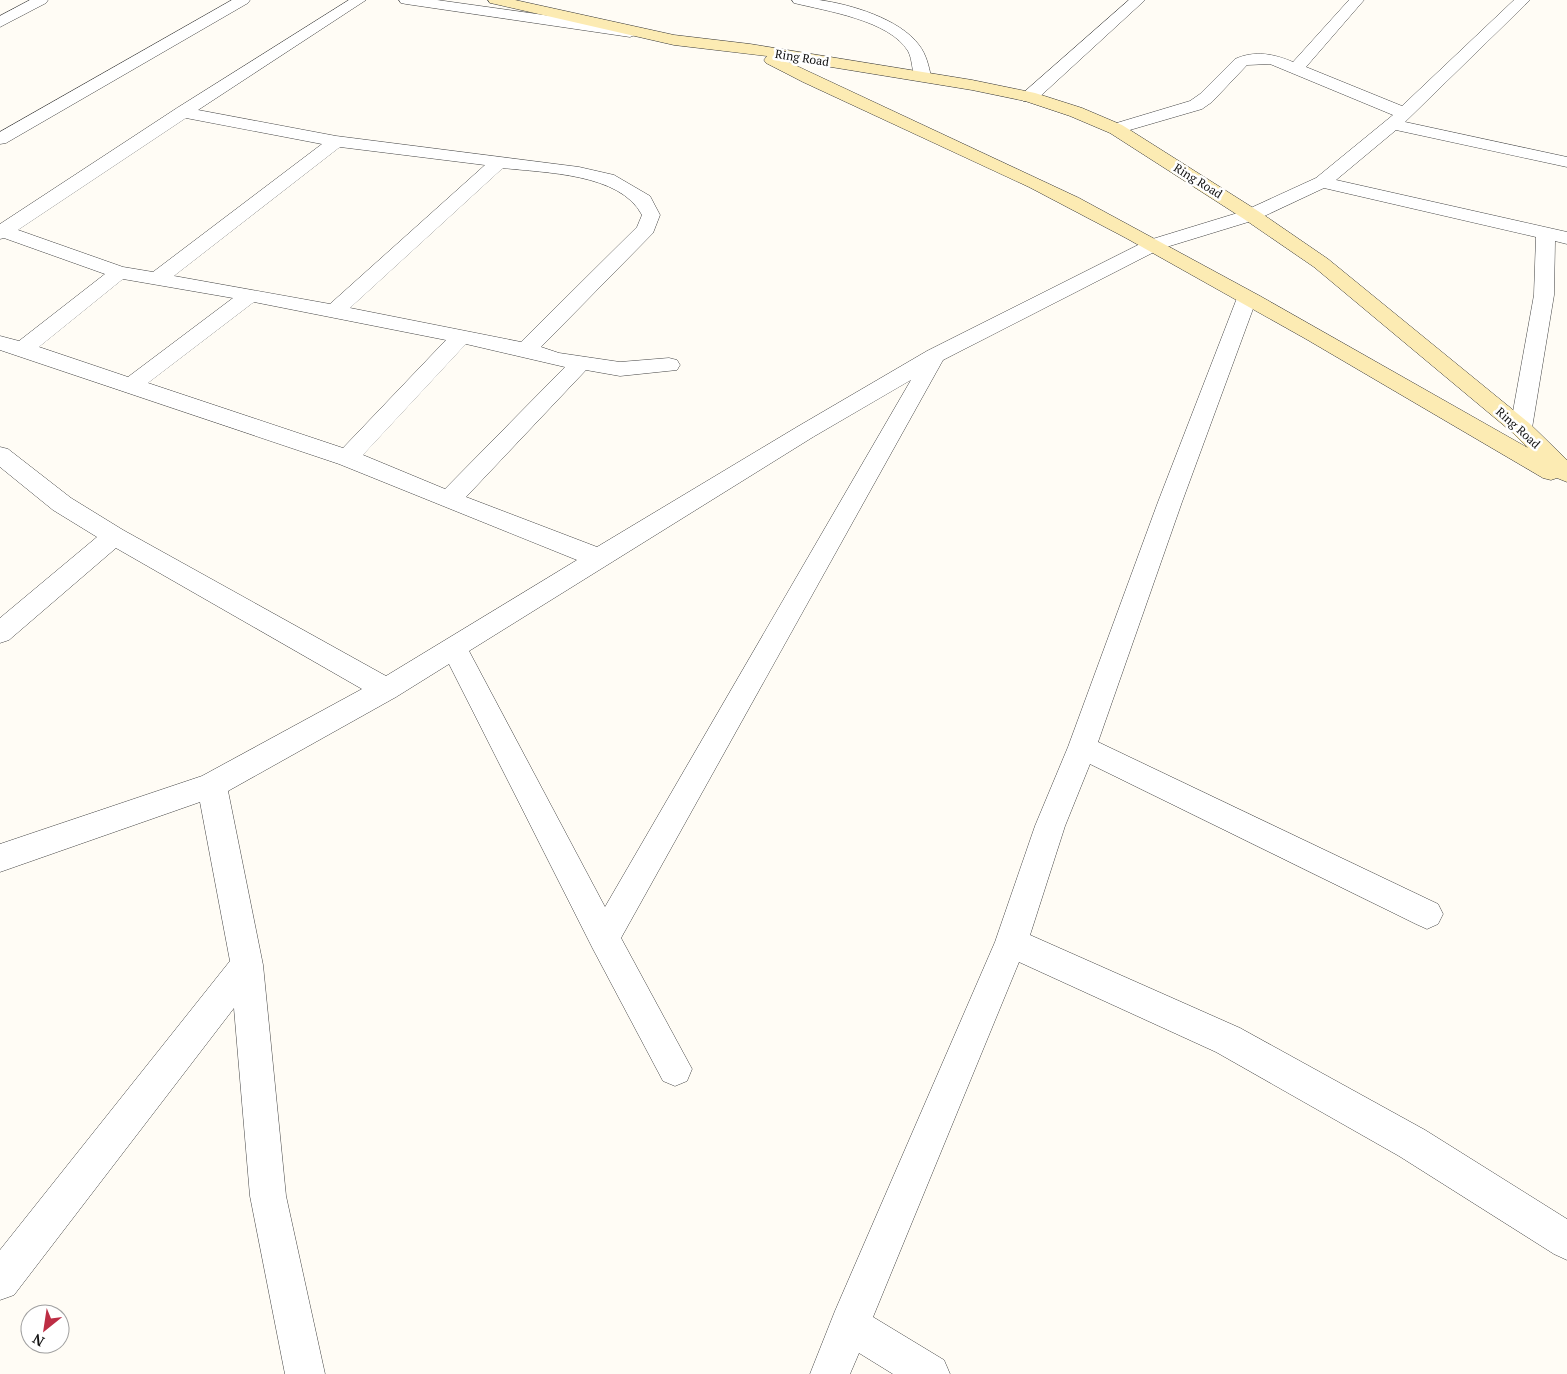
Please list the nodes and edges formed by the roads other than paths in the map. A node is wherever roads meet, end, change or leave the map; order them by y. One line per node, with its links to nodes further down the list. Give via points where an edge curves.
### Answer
1 (41, 0): 10 (street)
2 (243, 0): 19 (street)
3 (359, 0): 16 (street)
4 (406, 0): 11 (street)
5 (495, 0): 11 (main road, Ring Road)
6 (799, 0): 14 (street, via 856,14 902,33 915,48)
7 (1138, 0): 15 (street)
8 (1357, 0): 13 (street)
9 (1523, 0): 17 (street)
10 (0, 22)
11 (649, 34): 12 (main road, Ring Road)
12 (750, 49): 14 (main road, Ring Road); 28 (main road, Ring Road, via 828,89 988,161)
13 (1296, 70): 17 (street); 18 (street, via 1272,59 1248,59 1196,105)
14 (923, 77): 15 (main road, Ring Road)
15 (1029, 97): 18 (main road, Ring Road)
16 (183, 112): 20 (street); 25 (street)
17 (1398, 119): 22 (street); 23 (street)
18 (1116, 129): 24 (main road, Ring Road)
19 (0, 139)
20 (336, 141): 21 (street); 30 (street)
21 (499, 162): 33 (street); 37 (street, via 580,172 608,179 643,200 651,215 646,229)
22 (1567, 162)
23 (1322, 182): 24 (street); 26 (street)
24 (1251, 215): 28 (street); 42 (main road, Ring Road, via 1321,262)
25 (1, 231): 29 (street)
26 (1546, 233): 27 (street); 42 (street, via 1552,297)
27 (1567, 238)
28 (1153, 245): 32 (main road, Ring Road); 38 (street)
29 (119, 272): 30 (street); 36 (street)
30 (158, 278): 31 (street)
31 (250, 295): 33 (street); 41 (street)
32 (1248, 298): 46 (main road, Ring Road); 53 (street)
33 (334, 311): 34 (street)
34 (461, 337): 37 (street); 43 (street)
35 (0, 343): 36 (street)
36 (23, 349): 41 (street)
37 (526, 350): 39 (street)
38 (935, 356): 49 (street); 57 (street)
39 (581, 363): 40 (street, via 620,369); 47 (street)
40 (669, 366)
41 (132, 386): 43 (street)
42 (1521, 428): 45 (main road, Ring Road)
43 (347, 458): 47 (street)
44 (2, 462): 48 (street)
45 (1567, 474)
46 (1567, 481)
47 (449, 500): 49 (street)
48 (114, 536): 50 (street); 52 (street)
49 (599, 558): 51 (street)
50 (0, 633)
51 (454, 648): 52 (street); 57 (street)
52 (386, 689): 54 (street)
53 (1082, 747): 56 (street); 58 (street, via 1050,826)
54 (212, 785): 55 (street); 59 (street)
55 (0, 858)
56 (1428, 914)
57 (604, 938): 60 (street)
58 (1011, 942): 61 (street, via 1228,1040 1412,1144); 63 (street)
59 (247, 964): 62 (street); 64 (street, via 268,1196)
60 (674, 1069)
61 (1567, 1241)
62 (0, 1281)
63 (849, 1325): 65 (street); 66 (street)
64 (304, 1374)
65 (830, 1374)
66 (930, 1374)

